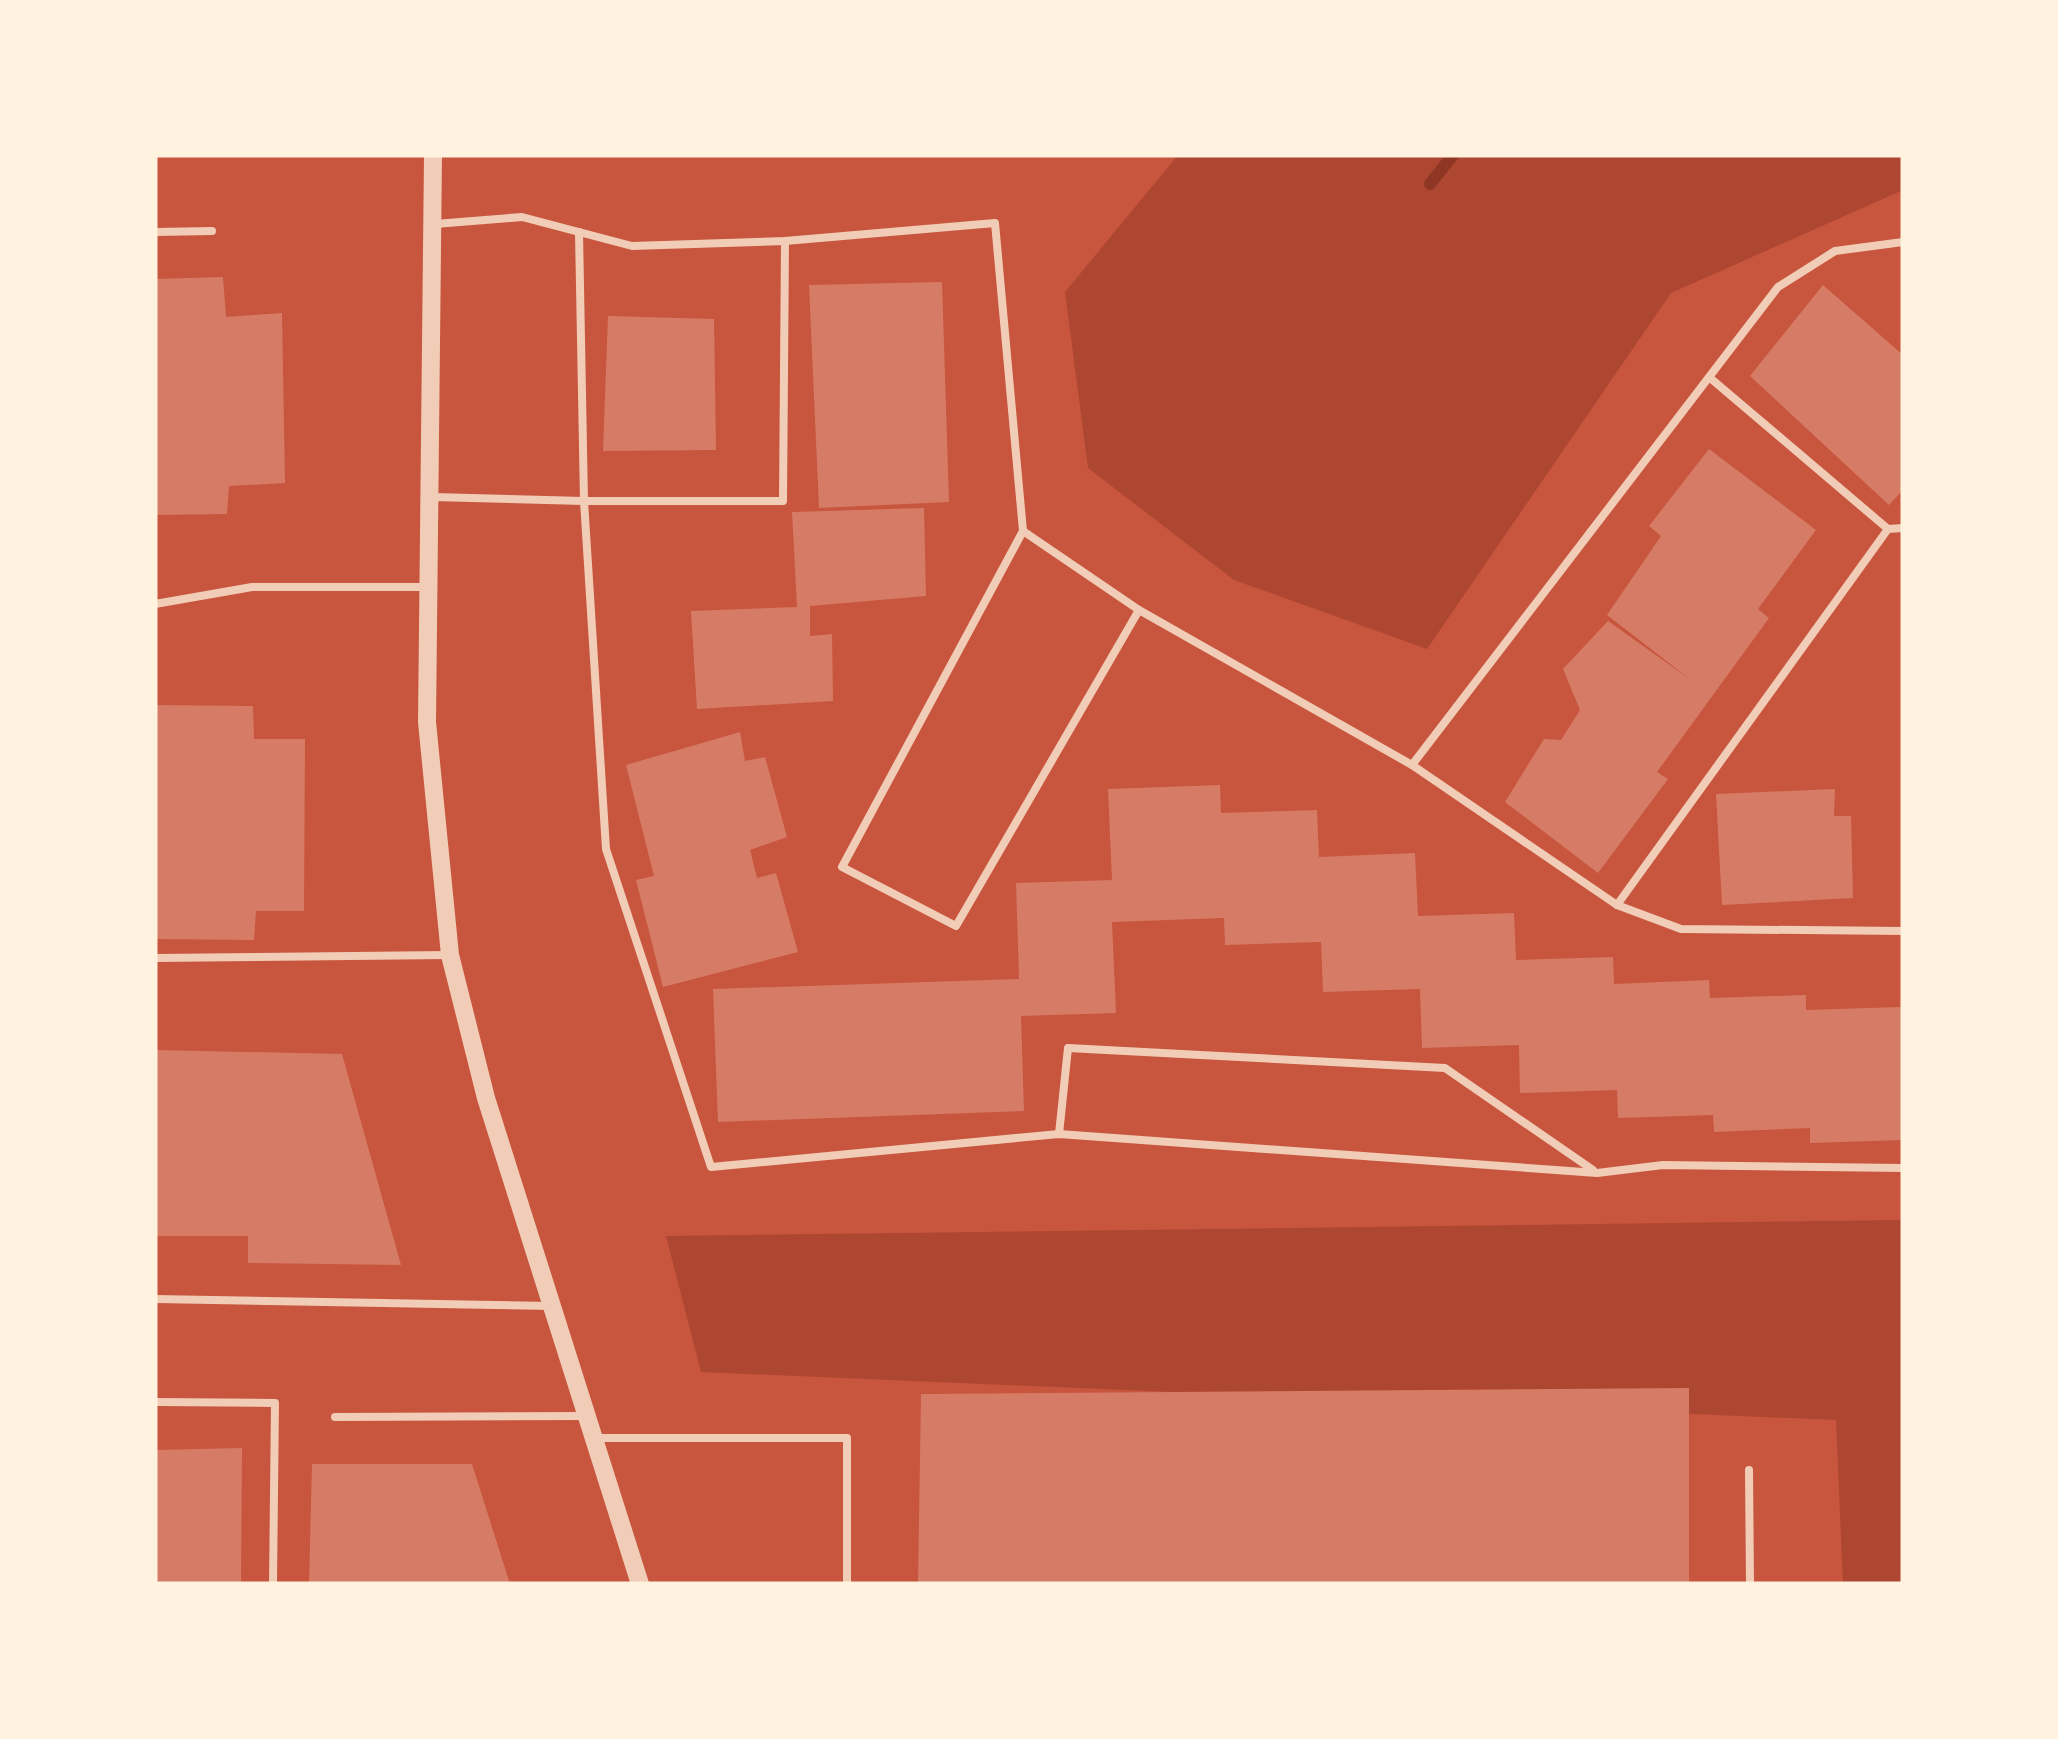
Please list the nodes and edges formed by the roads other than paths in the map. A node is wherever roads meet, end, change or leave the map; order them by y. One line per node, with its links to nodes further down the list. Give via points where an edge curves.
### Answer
1 (433, 155): 2 (street)
2 (432, 224): 5 (lane, via 522,217); 9 (street)
3 (212, 231): 4 (lane)
4 (155, 232)
5 (579, 232): 6 (lane, via 632,246); 10 (lane)
6 (785, 241): 10 (lane, via 783,501); 13 (lane, via 996,224)
7 (1903, 242): 8 (lane, via 1835,251 1778,288)
8 (1708, 376): 12 (lane); 17 (lane)
9 (429, 497): 10 (lane); 14 (street)
10 (584, 501): 22 (lane, via 606,850 711,1167)
11 (1903, 528): 12 (lane)
12 (1888, 529): 18 (lane)
13 (1024, 531): 16 (lane); 16 (lane, via 842,867 956,926)
14 (428, 586): 15 (lane, via 252,587); 20 (street, via 427,722)
15 (155, 604)
16 (1139, 610): 17 (lane)
17 (1412, 765): 18 (lane)
18 (1617, 905): 19 (lane, via 1681,929)
19 (1903, 932)
20 (450, 955): 21 (lane); 26 (street, via 486,1098)
21 (155, 958)
22 (1059, 1134): 24 (lane); 24 (lane, via 1068,1048 1446,1068)
23 (1903, 1168): 24 (lane, via 1663,1165)
24 (1597, 1172)
25 (155, 1300): 26 (lane)
26 (552, 1306): 28 (street)
27 (155, 1402): 32 (lane, via 274,1403)
28 (586, 1416): 29 (lane); 30 (street)
29 (335, 1418)
30 (593, 1438): 33 (street); 34 (lane, via 847,1438)
31 (1749, 1470): 35 (lane)
32 (273, 1584)
33 (640, 1584)
34 (847, 1584)
35 (1750, 1584)

